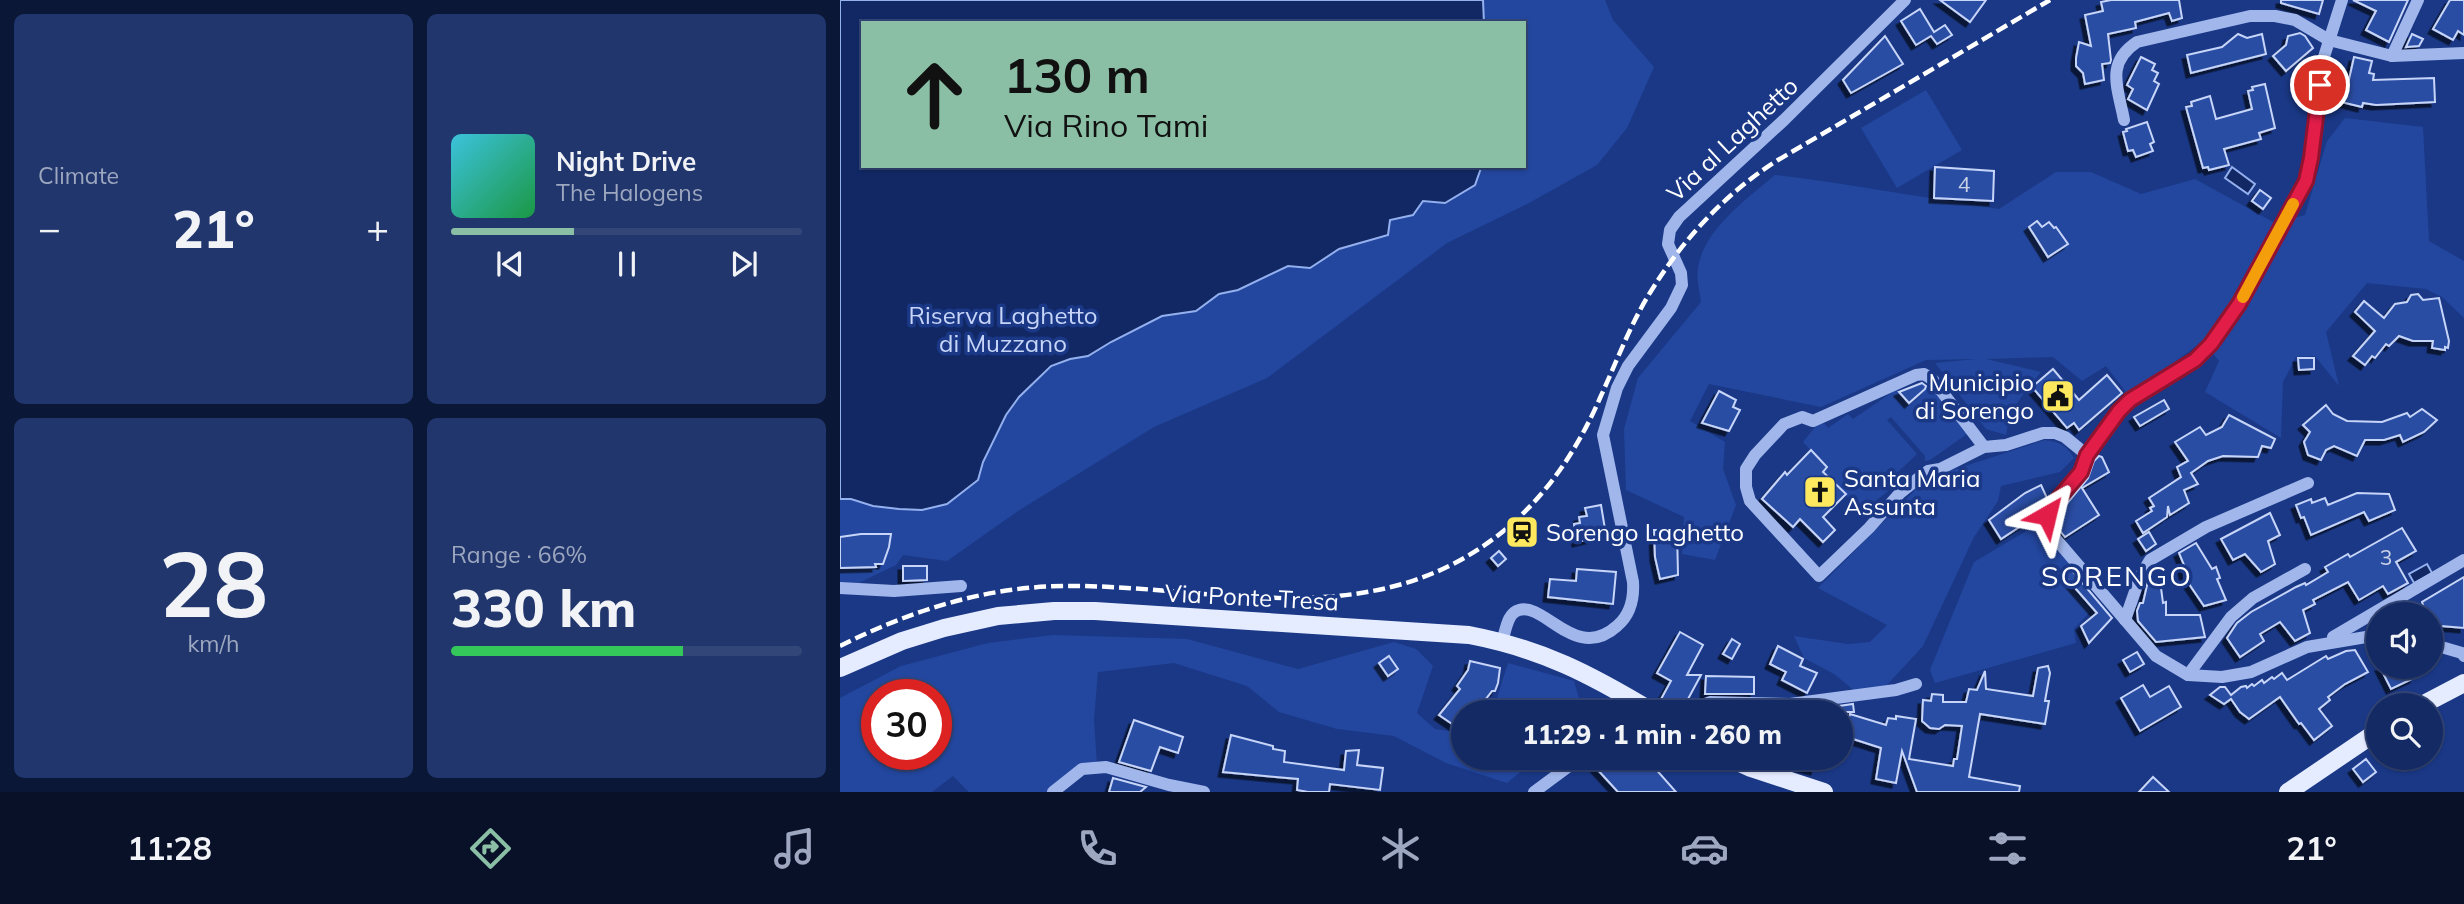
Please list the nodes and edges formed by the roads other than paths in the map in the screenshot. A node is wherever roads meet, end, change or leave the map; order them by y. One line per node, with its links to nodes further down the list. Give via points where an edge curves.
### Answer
1 (1905, 0): 17 (street, Via al Laghetto, via 1670,230 1668,244 1682,285 1623,377 1603,435 1633,582 1626,615 1615,629 1584,637 1521,609 1510,618)
2 (2342, 0): 4 (street)
3 (2418, 0): 6 (street)
4 (2329, 40): 6 (street); 7 (street, via 2295,20 2250,16 2137,42 2116,65); 9 (street, via 2306,181 2239,304 2195,360 2130,400)
5 (2464, 53): 6 (street)
6 (2392, 56)
7 (2124, 120)
8 (1984, 447): 8 (street, via 1933,380 1916,375 1812,421 1802,417 1784,424 1746,469 1746,487 1750,500 1819,576 1900,493 1928,471); 9 (street, via 2055,433)
9 (2087, 455): 15 (street, via 2081,472 2052,506 2046,524)
10 (2308, 483): 15 (street, via 2206,527 2150,559)
11 (2464, 560): 18 (street)
12 (2305, 569): 22 (street, via 2253,598 2231,617)
13 (961, 586): 14 (street, via 894,591)
14 (840, 588)
15 (2125, 620): 22 (street, via 2156,656)
16 (2366, 637): 18 (street)
17 (1502, 641): 21 (main road, Via Ponte Tresa, via 1433,632 1054,611 944,628); 26 (main road, Via Ponte Tresa, via 1568,664)
18 (2323, 643): 22 (street, via 2251,672 2222,677)
19 (2443, 647): 20 (street)
20 (2464, 656)
21 (840, 668)
22 (2188, 675)
23 (2464, 683): 25 (main road)
24 (1916, 684): 27 (street)
25 (2443, 694)
26 (1629, 700)
27 (1820, 700)
28 (2366, 740): 35 (main road)
29 (1564, 770): 33 (street)
30 (1756, 770): 34 (main road)
31 (1054, 792): 32 (street, via 1082,769 1106,767)
32 (1204, 792)
33 (1534, 792)
34 (1824, 792)
35 (2288, 792)

